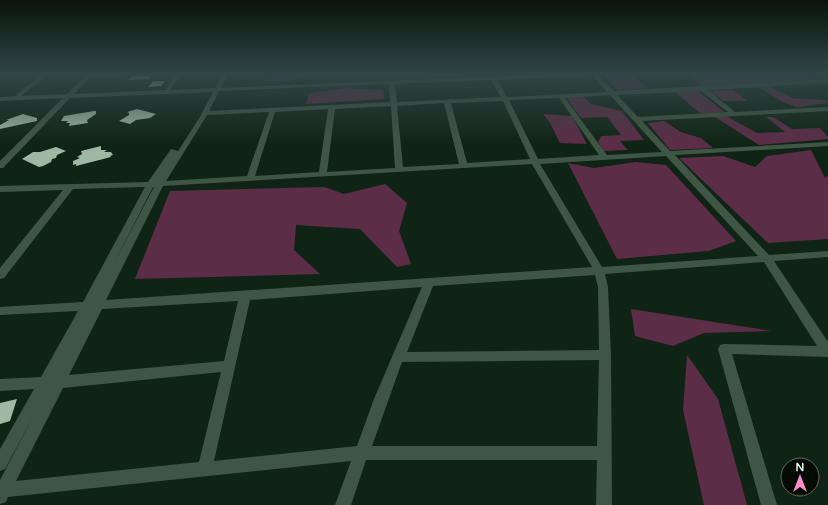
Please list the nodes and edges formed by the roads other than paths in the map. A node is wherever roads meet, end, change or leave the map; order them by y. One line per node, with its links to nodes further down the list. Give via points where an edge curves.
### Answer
1 (25, 98): 11 (street)
2 (68, 98): 24 (street)
3 (209, 98): 29 (street)
4 (212, 98): 17 (street)
5 (393, 98): 13 (street)
6 (504, 98): 7 (street); 12 (street); 23 (street)
7 (516, 98)
8 (561, 98): 22 (street)
9 (615, 98): 19 (street)
10 (713, 98): 18 (street)
11 (0, 99)
12 (447, 101): 13 (street); 25 (street)
13 (394, 103): 14 (street); 26 (street)
14 (332, 106): 15 (street); 27 (street)
15 (273, 109): 17 (street); 28 (street)
16 (828, 109): 18 (street)
17 (206, 113): 29 (street)
18 (734, 114): 19 (street)
19 (636, 119): 21 (street)
20 (828, 144): 21 (street)
21 (669, 154): 22 (street); 33 (street)
22 (605, 158): 23 (street)
23 (535, 162): 25 (street); 34 (street)
24 (0, 166)
25 (464, 166): 26 (street)
26 (399, 170): 27 (street)
27 (323, 175): 28 (street)
28 (250, 179): 29 (street)
29 (155, 184): 30 (street); 38 (street); 39 (street)
30 (70, 187): 31 (street); 35 (street)
31 (0, 189)
32 (828, 254): 33 (street)
33 (767, 259): 34 (street); 41 (street)
34 (599, 271): 36 (street); 42 (street, via 603,287)
35 (0, 275)
36 (428, 283): 37 (street); 43 (street)
37 (245, 296): 38 (street); 44 (street)
38 (100, 304): 39 (street); 46 (street)
39 (87, 305): 40 (street); 45 (street)
40 (0, 311)
41 (828, 351): 55 (street, via 724,349)
42 (605, 355): 43 (street); 49 (street)
43 (398, 357): 48 (street)
44 (230, 366): 46 (street); 51 (street)
45 (44, 382): 46 (street); 47 (street); 50 (street)
46 (60, 382): 52 (street)
47 (0, 385)
48 (361, 454): 49 (street); 51 (street); 53 (street)
49 (604, 454): 54 (street)
50 (0, 464)
51 (204, 469): 52 (street)
52 (2, 493)
53 (343, 505)
54 (604, 505)
55 (770, 505)

